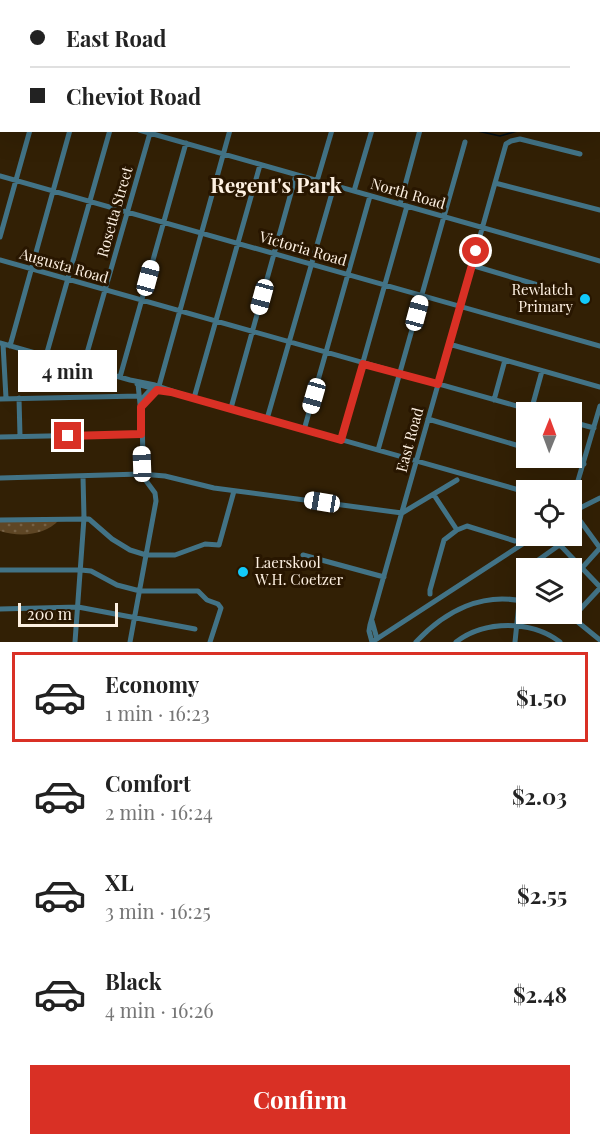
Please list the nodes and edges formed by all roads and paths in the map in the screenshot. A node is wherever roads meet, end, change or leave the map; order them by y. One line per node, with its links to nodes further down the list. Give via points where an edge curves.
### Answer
1 (29, 132): 18 (street)
2 (69, 132): 22 (street)
3 (109, 132): 25 (street)
4 (146, 132): 9 (street, North Road)
5 (230, 132): 14 (street)
6 (331, 132): 19 (street)
7 (371, 132): 23 (street)
8 (419, 132): 26 (street)
9 (150, 133): 10 (street, North Road); 29 (street, Rosetta Street)
10 (160, 133): 12 (street, North Road)
11 (465, 142): 30 (street)
12 (186, 143): 14 (street, North Road); 31 (street)
13 (580, 154): 20 (street, East Road, via 520,139 511,141 506,144)
14 (224, 155): 15 (street, North Road); 33 (street)
15 (260, 165): 16 (street, North Road); 35 (street)
16 (296, 175): 19 (street, North Road); 36 (street)
17 (0, 176): 18 (street, Victoria Road)
18 (16, 181): 22 (street, Victoria Road); 34 (street)
19 (317, 181): 21 (street, North Road)
20 (495, 183): 28 (street); 32 (street, East Road)
21 (334, 186): 23 (street, North Road); 39 (street)
22 (53, 191): 25 (street, Victoria Road); 41 (street)
23 (354, 191): 24 (street, North Road)
24 (370, 196): 26 (street, North Road); 42 (street)
25 (90, 202): 29 (street, Victoria Road); 43 (street)
26 (400, 204): 27 (street, North Road)
27 (407, 206): 30 (street, North Road); 44 (street)
28 (600, 210)
29 (127, 213): 31 (street, Victoria Road); 45 (street, Rosetta Street)
30 (444, 217): 32 (street, North Road); 47 (street)
31 (164, 223): 33 (street, Victoria Road); 48 (street)
32 (482, 228): 38 (street, North Road); 40 (street, East Road)
33 (201, 233): 35 (street, Victoria Road); 50 (street)
34 (0, 237)
35 (238, 243): 36 (street, Victoria Road); 51 (street)
36 (274, 253): 39 (street, Victoria Road); 52 (street)
37 (0, 260): 41 (street, Augusta Road)
38 (600, 261)
39 (311, 264): 42 (street, Victoria Road); 53 (street)
40 (471, 266): 46 (street); 49 (street, East Road)
41 (32, 269): 43 (street, Augusta Road); 54 (street)
42 (348, 275): 44 (street, Victoria Road); 57 (street)
43 (68, 279): 45 (street, Augusta Road); 58 (street)
44 (385, 285): 47 (street, Victoria Road); 61 (street)
45 (105, 290): 48 (street, Augusta Road); 62 (street, Rosetta Street)
46 (566, 293)
47 (422, 295): 49 (street, Victoria Road); 64 (street)
48 (142, 301): 50 (street, Augusta Road); 65 (street)
49 (460, 306): 55 (street, East Road); 56 (street, Victoria Road)
50 (179, 310): 51 (street, Augusta Road); 69 (street)
51 (215, 321): 52 (street, Augusta Road); 72 (street)
52 (252, 332): 53 (street, Augusta Road); 79 (street)
53 (290, 342): 57 (street, Augusta Road); 80 (street)
54 (4, 344): 58 (street); 60 (street)
55 (448, 344): 59 (street); 68 (street, East Road)
56 (600, 346)
57 (326, 352): 61 (street, Augusta Road); 84 (street)
58 (46, 356): 62 (street)
59 (505, 360): 63 (street); 74 (street)
60 (2, 362): 73 (street)
61 (363, 364): 64 (street, Augusta Road); 88 (street)
62 (83, 367): 65 (street)
63 (542, 371): 70 (street); 76 (street)
64 (400, 374): 68 (street, Augusta Road); 90 (street)
65 (120, 377): 66 (street)
66 (130, 380): 67 (street); 69 (street)
67 (138, 384): 69 (street); 75 (street)
68 (438, 384): 74 (street, Augusta Road); 81 (street, East Road)
69 (157, 386): 72 (street); 75 (street)
70 (600, 387)
71 (20, 398): 73 (street); 75 (street); 86 (street)
72 (194, 398): 79 (street)
73 (3, 399)
74 (494, 400): 77 (street, Augusta Road)
75 (140, 401): 85 (street)
76 (537, 402)
77 (516, 406)
78 (600, 406): 83 (street)
79 (231, 408): 80 (street)
80 (267, 419): 84 (street)
81 (428, 419): 89 (street); 91 (street, East Road)
82 (582, 425): 83 (street)
83 (594, 428): 92 (street)
84 (304, 430): 88 (street)
85 (141, 434): 86 (street); 93 (street)
86 (20, 436): 87 (street)
87 (0, 437)
88 (341, 440): 90 (street)
89 (516, 445)
90 (378, 450): 91 (street)
91 (417, 462): 100 (street); 105 (street, East Road)
92 (584, 464): 99 (street)
93 (142, 466): 94 (street); 96 (street)
94 (124, 475): 95 (street); 96 (street)
95 (83, 476): 97 (street); 106 (street)
96 (143, 476): 101 (street, via 165,476); 113 (street, via 156,496)
97 (0, 478)
98 (457, 480): 102 (street)
99 (579, 480)
100 (516, 489)
101 (234, 491): 105 (street); 113 (street, via 219,545 205,544 175,555)
102 (434, 495): 105 (street); 109 (street)
103 (600, 498): 104 (street)
104 (582, 507)
105 (402, 513): 120 (street, East Road)
106 (84, 518): 107 (street); 113 (street, via 92,520 122,545); 119 (street)
107 (0, 520)
108 (582, 525): 112 (street)
109 (457, 530): 110 (street, via 465,526); 123 (street, via 443,543)
110 (515, 540)
111 (520, 546): 135 (street)
112 (600, 548): 117 (street)
113 (146, 555): 122 (street)
114 (303, 555): 120 (street)
115 (542, 558): 116 (street, via 561,546)
116 (574, 558)
117 (583, 567): 121 (street)
118 (0, 570): 119 (street)
119 (81, 570): 122 (street); 126 (street)
120 (384, 578): 134 (street, East Road)
121 (600, 588): 125 (street)
122 (140, 591): 128 (street); 141 (street, via 198,591 218,604 221,610)
123 (430, 594)
124 (516, 600): 143 (street, via 489,599 465,605 436,622)
125 (582, 605)
126 (78, 607): 127 (street); 128 (street); 139 (street)
127 (0, 609)
128 (135, 617): 133 (street); 140 (street)
129 (517, 624): 131 (street)
130 (582, 624): 136 (street)
131 (517, 627): 144 (street, via 484,628); 145 (street); 146 (street, via 544,632)
132 (600, 627): 136 (street)
133 (195, 628)
134 (372, 630): 135 (street); 138 (street, East Road); 142 (street)
135 (387, 632): 138 (street)
136 (594, 633): 137 (street)
137 (600, 640)
138 (374, 641)
139 (75, 642)
140 (130, 642)
141 (210, 642)
142 (365, 642)
143 (416, 642)
144 (456, 642)
145 (515, 642)
146 (560, 642)

